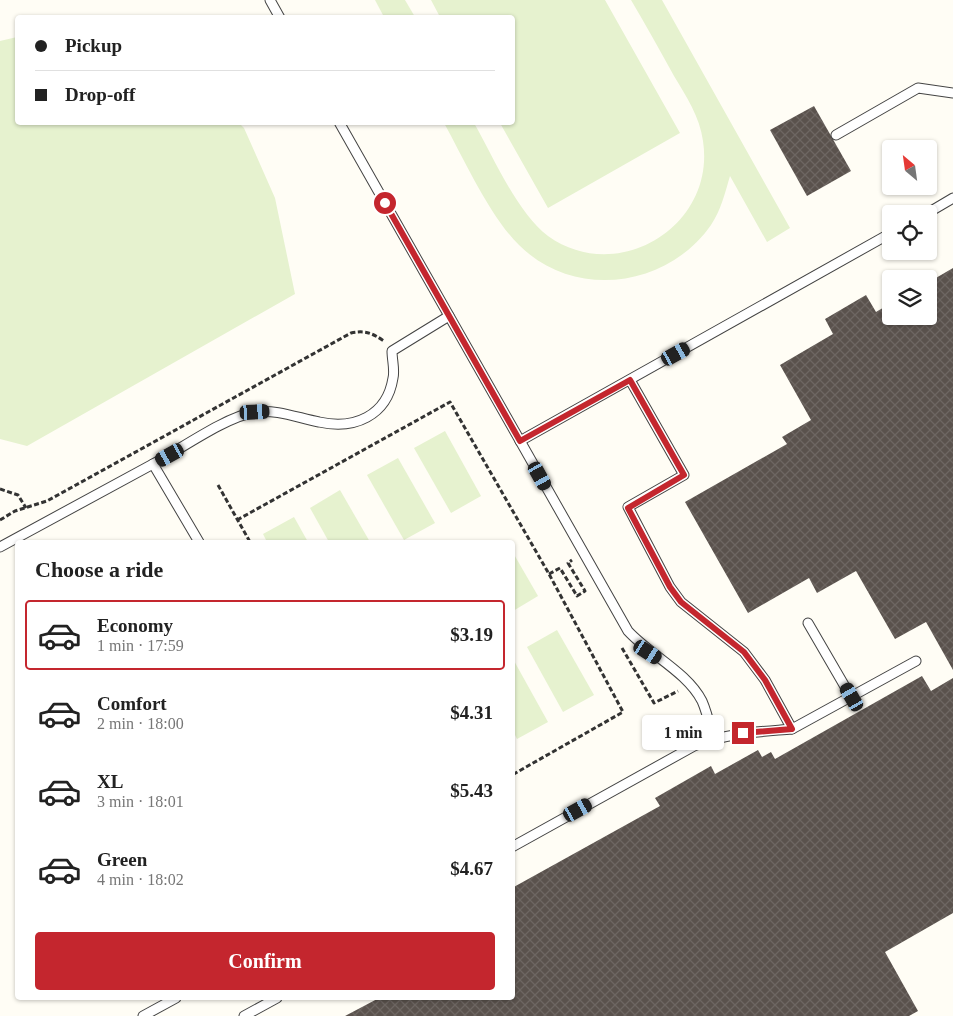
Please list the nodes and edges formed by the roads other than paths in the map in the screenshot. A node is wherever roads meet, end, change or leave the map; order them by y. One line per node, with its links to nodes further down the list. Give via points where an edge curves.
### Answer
1 (270, 0): 2 (lane)
2 (278, 15)
3 (953, 93): 5 (lane, via 918,88)
4 (341, 125): 9 (lane)
5 (836, 135)
6 (953, 198): 7 (lane)
7 (937, 207)
8 (882, 238): 10 (lane)
9 (449, 316): 11 (lane); 12 (lane, via 392,351 394,377 388,397 375,414 359,422 340,425 276,411 255,412 236,418)
10 (630, 380): 11 (lane); 18 (lane, via 684,475 628,508 681,602 744,652 765,680)
11 (520, 441): 19 (lane, via 628,631 648,652 671,667 694,689 706,711)
12 (153, 464): 13 (lane); 14 (lane)
13 (198, 540)
14 (0, 546)
15 (808, 623): 17 (lane)
16 (916, 661): 17 (lane)
17 (852, 697): 18 (lane)
18 (792, 729): 19 (lane)
19 (713, 738): 20 (lane)
20 (515, 845)
21 (172, 1000): 23 (lane)
22 (273, 1000): 24 (lane)
23 (143, 1016)
24 (244, 1016)

